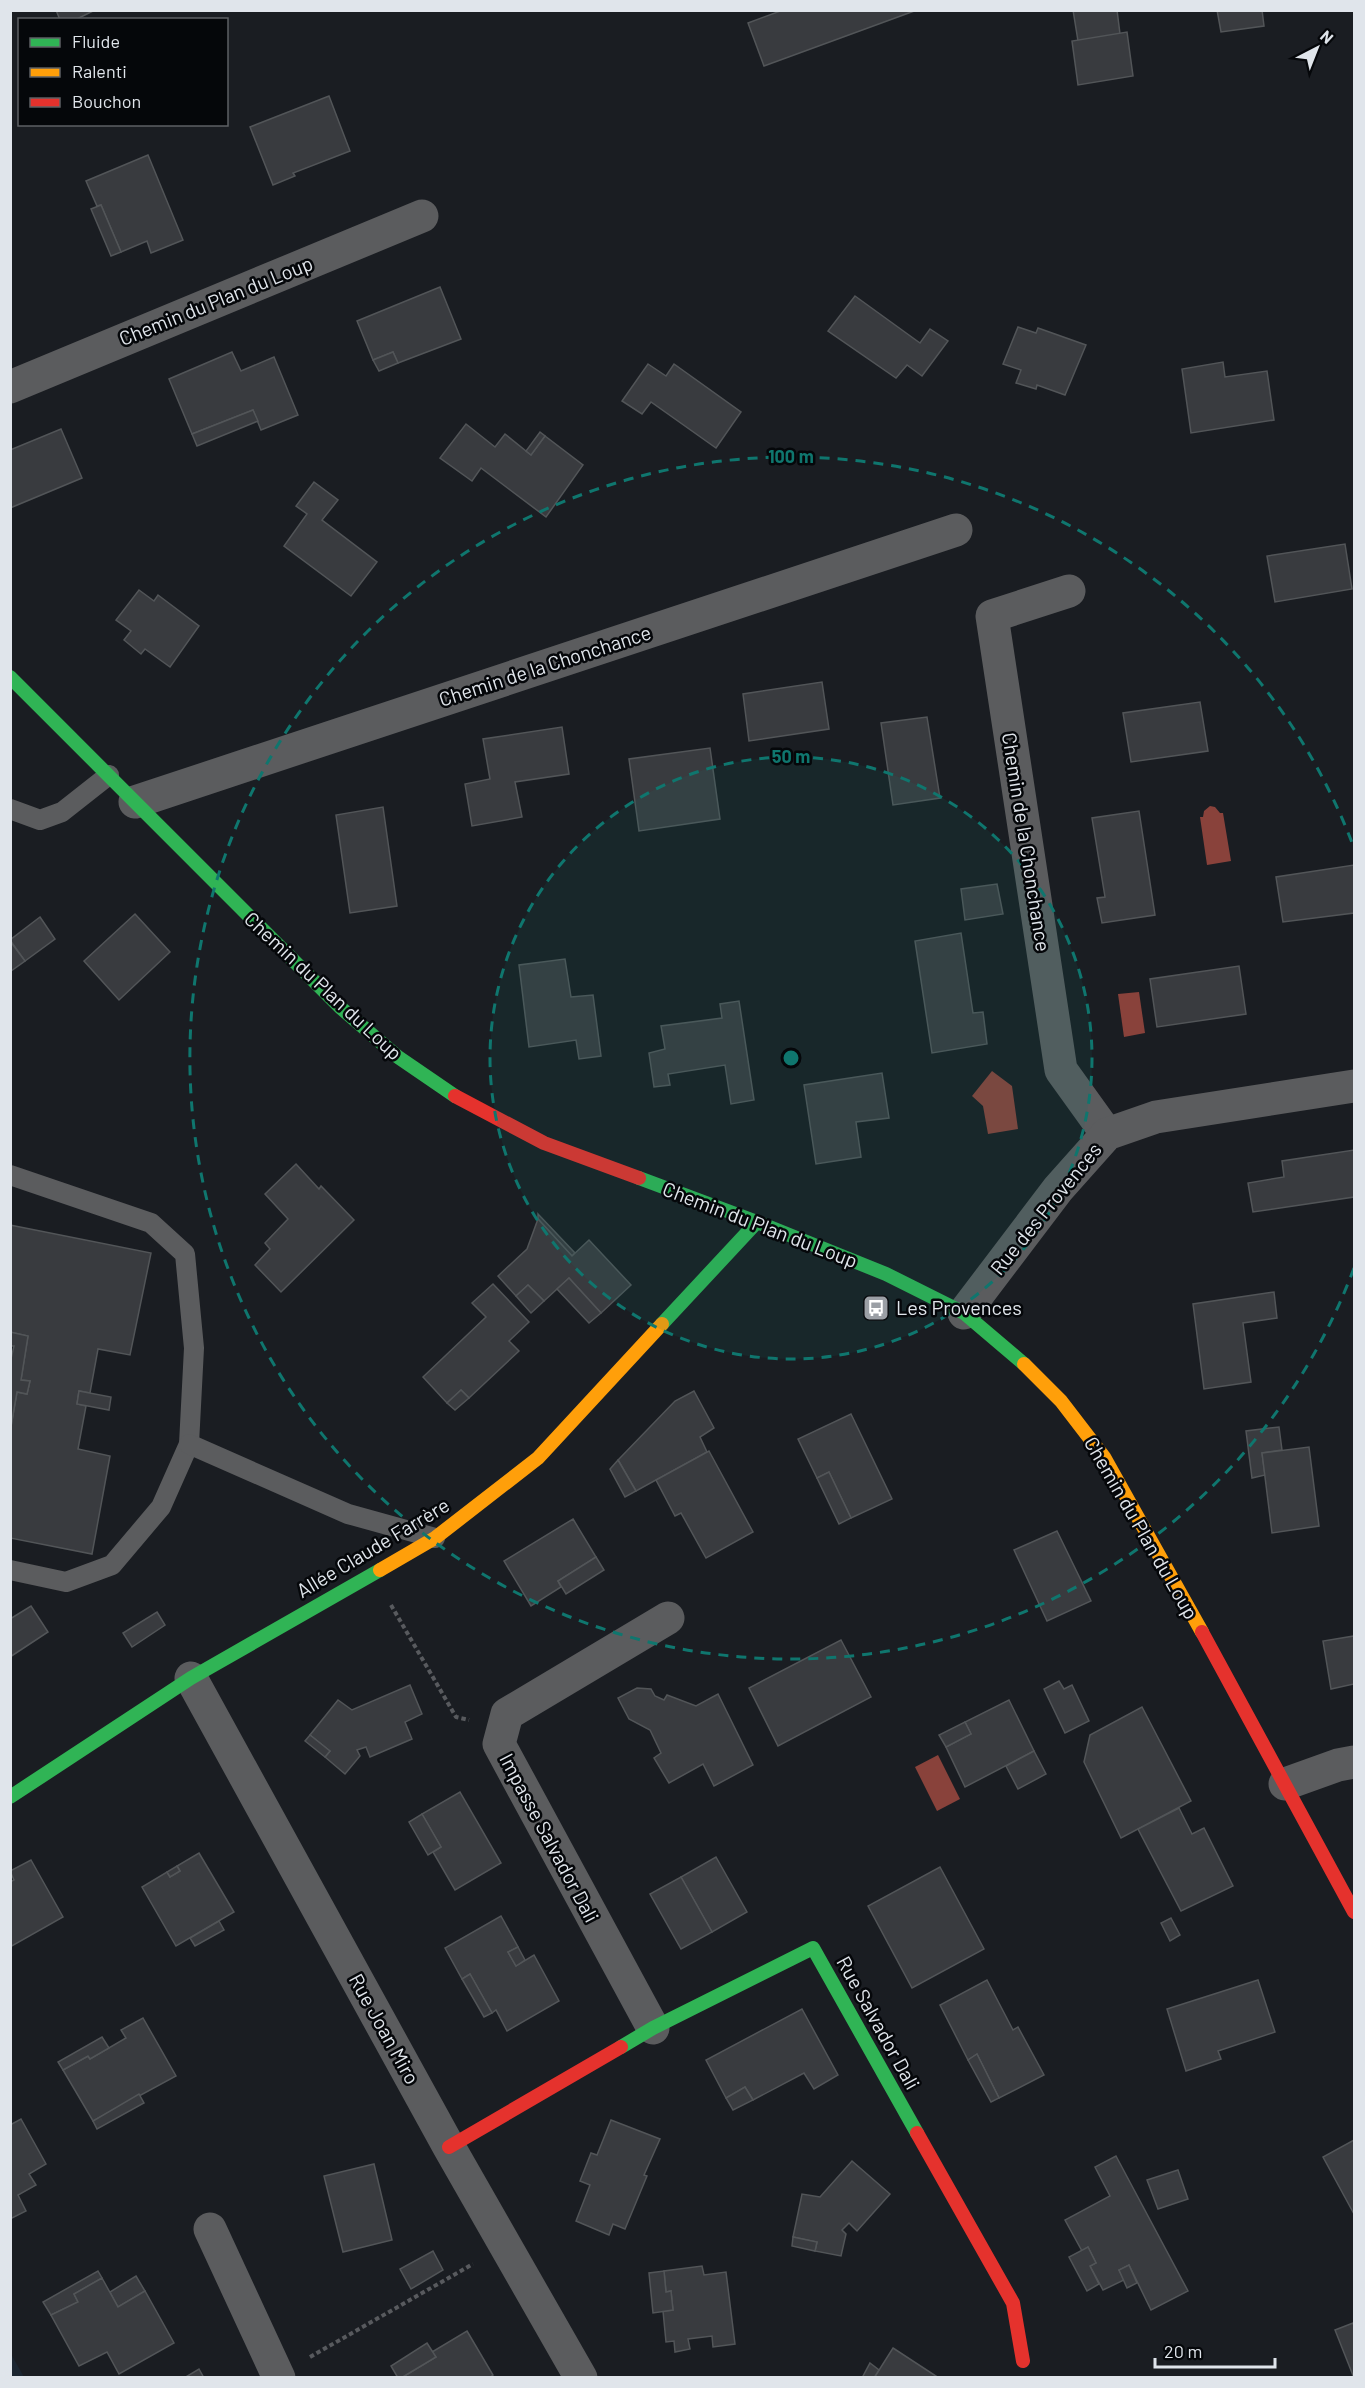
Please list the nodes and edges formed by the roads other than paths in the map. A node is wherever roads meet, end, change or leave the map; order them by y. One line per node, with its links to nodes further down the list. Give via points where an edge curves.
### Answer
1 (422, 216): 2 (street, Chemin du Plan du Loup)
2 (10, 387)
3 (956, 530): 7 (street, Chemin de la Chonchance)
4 (1069, 591): 10 (street, Chemin de la Chonchance, via 992,616 1061,1070)
5 (10, 677): 6 (street, Chemin du Plan du Loup)
6 (109, 775): 7 (street, Chemin du Plan du Loup); 8 (lane, via 62,812 40,820)
7 (135, 802): 12 (street, Chemin du Plan du Loup, via 341,1008 398,1057 465,1103 544,1143)
8 (10, 809)
9 (1354, 1086): 10 (street, Rue des Provences, via 1156,1117)
10 (1107, 1134): 13 (street, Rue des Provences, via 1059,1189)
11 (10, 1175): 14 (lane, via 151,1223 185,1254 194,1348)
12 (757, 1221): 13 (street, Chemin du Plan du Loup, via 886,1274); 15 (street, Allée Claude Farrère, via 538,1458)
13 (964, 1313): 20 (street, Chemin du Plan du Loup, via 1014,1353 1061,1401 1104,1457)
14 (189, 1444): 15 (lane, via 348,1514); 16 (lane, via 161,1507 112,1565 66,1582)
15 (435, 1538): 18 (street, Allée Claude Farrère)
16 (10, 1570)
17 (668, 1618): 23 (street, Impasse Salvador Dali, via 507,1714 499,1744)
18 (190, 1678): 21 (street, Allée Claude Farrère); 24 (street, Rue Joan Miro)
19 (1354, 1762): 20 (street)
20 (1285, 1784): 22 (street, Chemin du Plan du Loup)
21 (10, 1797)
22 (1354, 1912)
23 (653, 2028): 24 (street, Rue Salvador Dali); 26 (street, Rue Salvador Dali, via 813,1948 1013,2303)
24 (449, 2147): 28 (street, Rue Joan Miro)
25 (210, 2229): 27 (street)
26 (1023, 2361)
27 (278, 2376)
28 (581, 2378)

